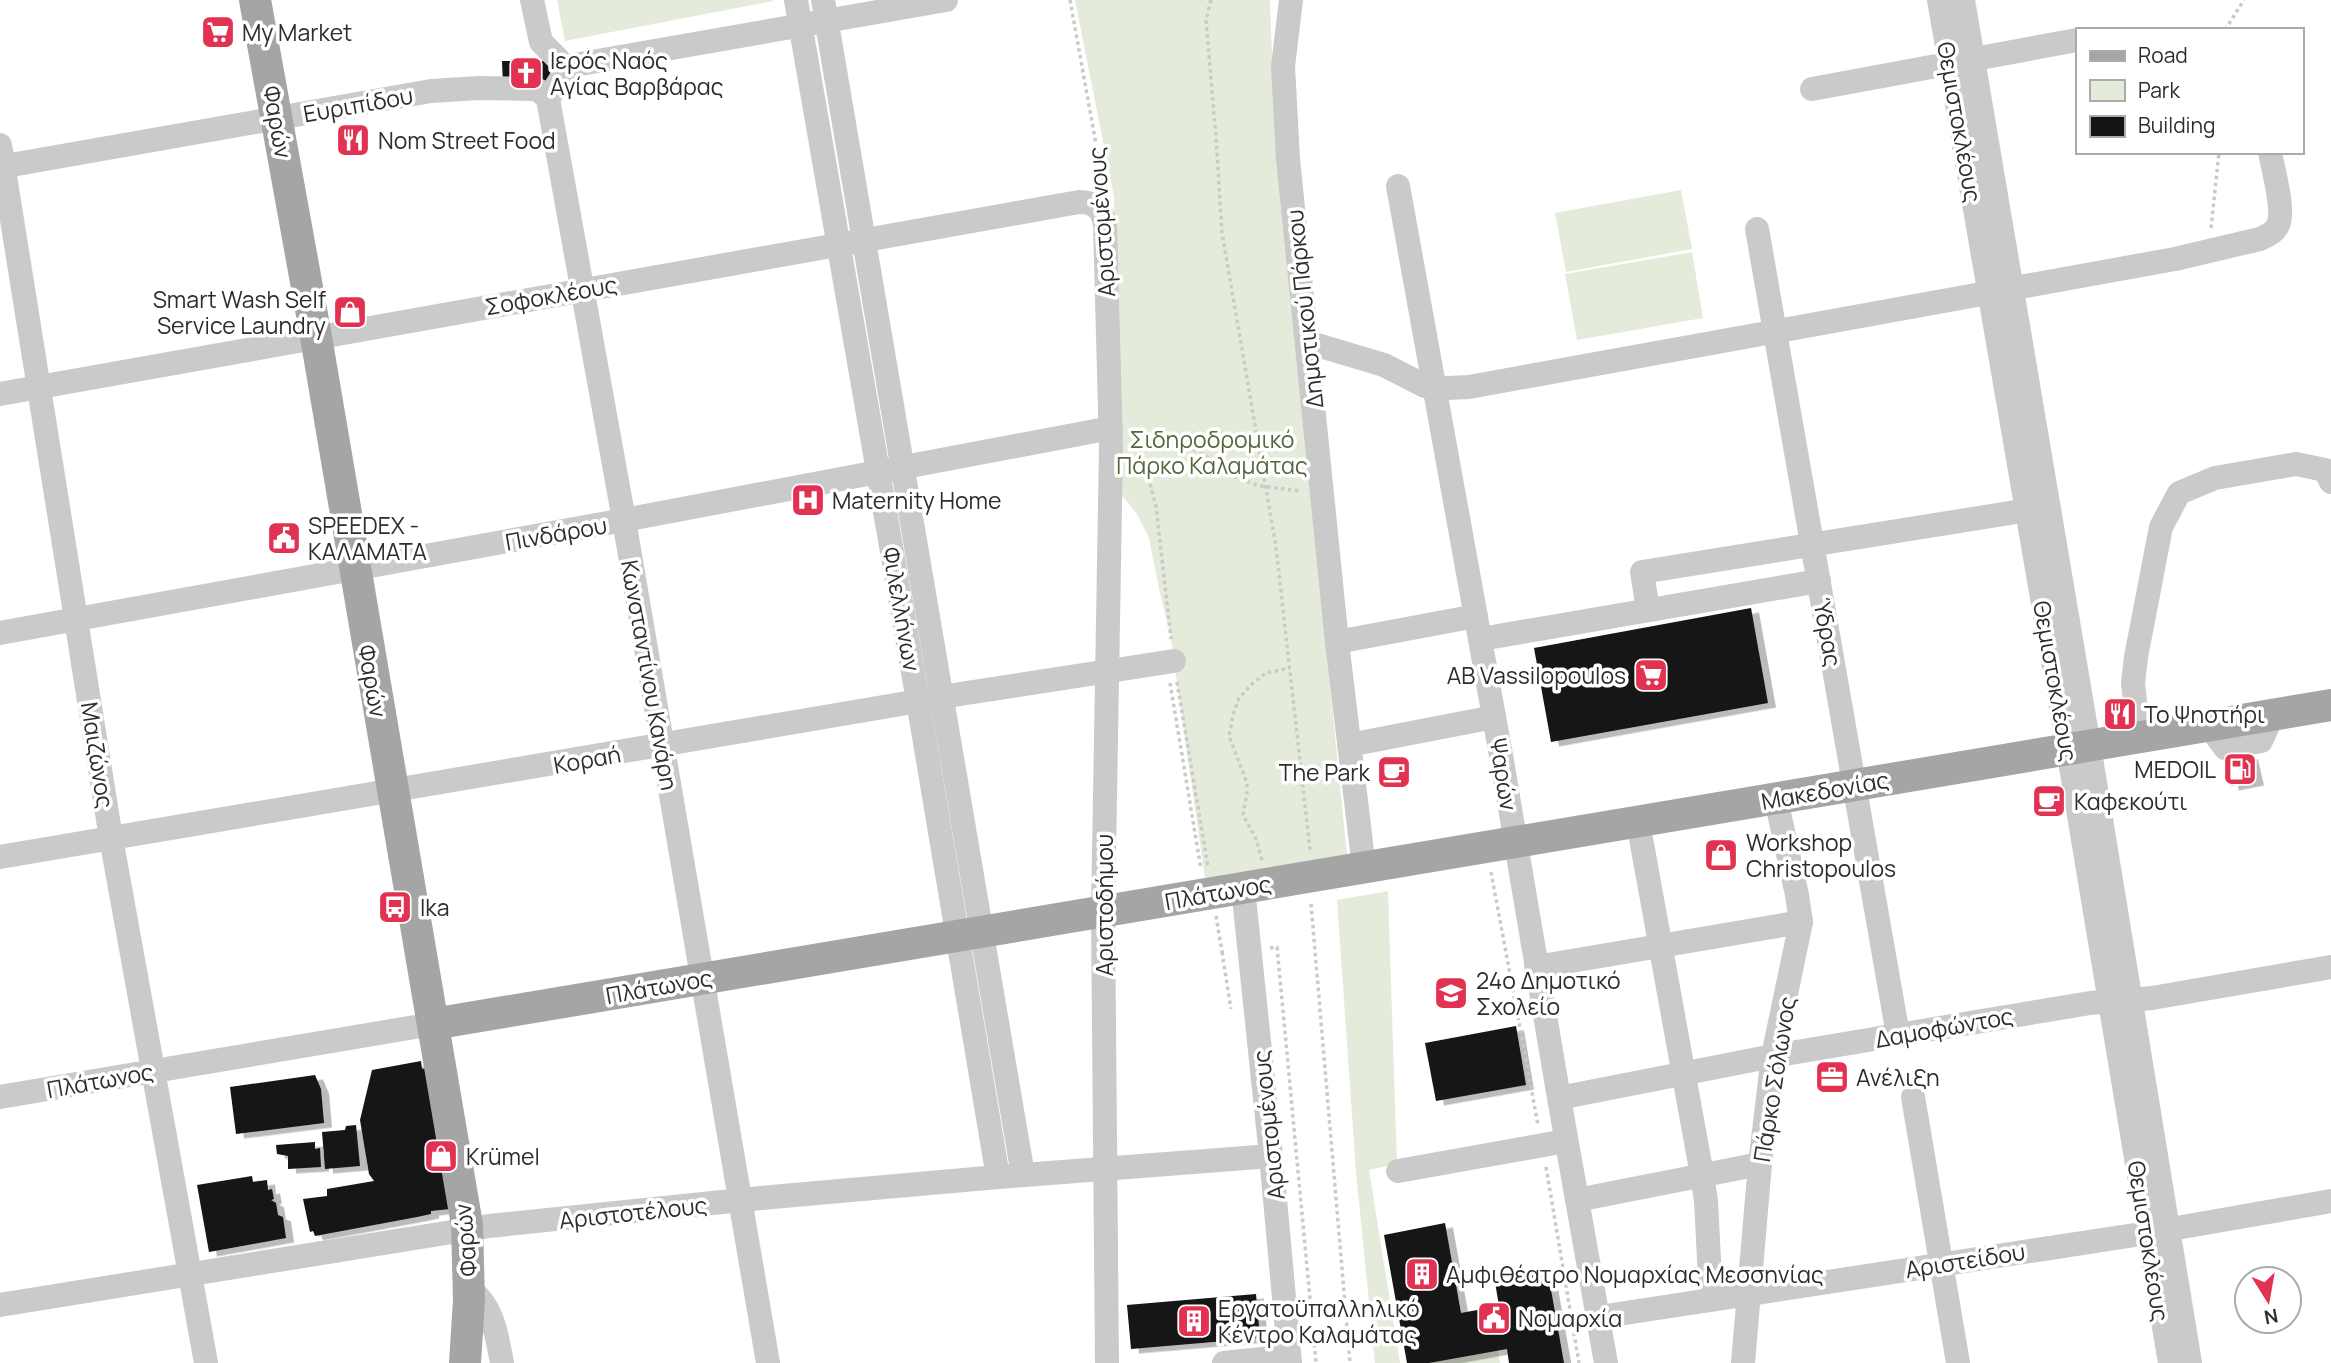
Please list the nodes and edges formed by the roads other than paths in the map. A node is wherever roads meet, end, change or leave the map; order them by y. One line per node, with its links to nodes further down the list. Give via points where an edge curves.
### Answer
1 (255, 0): 15 (main road, Φαρών)
2 (533, 0): 12 (street, via 540,40)
3 (796, 0): 9 (street, Φιλελλήνων)
4 (946, 0): 8 (street)
5 (1290, 0): 27 (street, Δημοτικού Πάρκου, via 1283,84)
6 (1939, 0): 11 (street, Θεμιστοκλέους)
7 (1963, 0): 11 (street, Θεμιστοκλέους)
8 (824, 10): 9 (street); 21 (street, Φιλελλήνων)
9 (800, 26): 12 (street); 22 (street, Φιλελλήνων)
10 (2076, 40): 11 (street)
11 (1962, 61): 13 (street); 24 (street, Θεμιστοκλέους)
12 (563, 67): 14 (street)
13 (1812, 89)
14 (548, 99): 15 (street, Ευριπίδου, via 533,89 455,89); 23 (street, Κωνσταντίνου Κανάρη)
15 (277, 118): 17 (street, Ευριπίδου); 26 (main road, Φαρών)
16 (2270, 154): 24 (street, via 2280,209 2272,233 2213,251)
17 (1, 159): 28 (street, Μαιζώνος)
18 (1398, 186): 29 (street, Ψαρών)
19 (1101, 210): 21 (street, Σοφοκλέους, via 1079,202); 31 (street, Αριστομένους)
20 (1757, 229): 25 (street, Ύδρας)
21 (864, 239): 22 (street, Σοφοκλέους); 32 (street, Φιλελλήνων)
22 (839, 244): 23 (street, Σοφοκλέους); 33 (street, Φιλελλήνων)
23 (583, 289): 26 (street, Σοφοκλέους); 36 (street, Κωνσταντίνου Κανάρη)
24 (2000, 291): 25 (street); 35 (street, Θεμιστοκλέους)
25 (1775, 331): 29 (street, via 1469,387); 37 (street, Ύδρας)
26 (316, 337): 28 (street, Σοφοκλέους); 38 (main road, Φαρών)
27 (1307, 342): 29 (street, via 1373,362); 44 (street, Δημοτικού Πάρκου)
28 (38, 387): 30 (street, Σοφοκλέους); 41 (street, Μαιζώνος)
29 (1434, 388): 42 (street, Ψαρών)
30 (0, 394)
31 (1118, 433): 32 (street, Πινδάρου); 46 (street, Αριστοδήμου)
32 (904, 467): 33 (street, Πινδάρου); 47 (street, Φιλελλήνων)
33 (879, 472): 36 (street, Πινδάρου); 47 (street, Φιλελλήνων)
34 (2331, 482): 50 (street, via 2325,470 2296,464 2216,478 2179,493 2161,527 2136,657 2133,683)
35 (2038, 508): 37 (street); 53 (street, Θεμιστοκλέους)
36 (624, 520): 38 (street, Πινδάρου); 52 (street, Κωνσταντίνου Κανάρη)
37 (1812, 544): 39 (street, Ύδρας); 40 (street, via 1642,572)
38 (354, 569): 41 (street, Πινδάρου); 55 (main road, Φαρών)
39 (1819, 581): 40 (street); 54 (street, Ύδρας)
40 (1648, 610): 42 (street)
41 (76, 620): 43 (street, Πινδάρου); 58 (street, Μαιζώνος)
42 (1479, 627): 44 (street); 49 (street, Ψαρών)
43 (0, 633)
44 (1336, 642): 51 (street, Δημοτικού Πάρκου)
45 (1171, 669): 46 (street, Κοραή)
46 (1107, 672): 47 (street, Κοραή); 64 (street, Αριστοδήμου)
47 (930, 699): 52 (street, Κοραή); 66 (street, Φιλελλήνων)
48 (2331, 705): 50 (main road, Μακεδονίας)
49 (1494, 718): 51 (street); 59 (street, Ψαρών)
50 (2139, 737): 53 (main road, Μακεδονίας)
51 (1349, 745): 61 (street, Δημοτικού Πάρκου)
52 (663, 746): 55 (street, Κοραή); 70 (street, Κωνσταντίνου Κανάρη)
53 (2079, 748): 54 (main road, Μακεδονίας); 71 (street, Θεμιστοκλέους)
54 (1855, 785): 56 (main road, Μακεδονίας); 73 (street, Ύδρας)
55 (392, 792): 58 (street, Κοραή); 72 (main road, Φαρών)
56 (1776, 799): 57 (main road, Μακεδονίας); 65 (street, Πάρκο Σόλωνος)
57 (1638, 822): 59 (main road, Μακεδονίας); 67 (street)
58 (111, 838): 60 (street, Κοραή); 75 (street, Μαιζώνος)
59 (1515, 842): 61 (main road, Μακεδονίας); 68 (street, Ψαρών)
60 (0, 857)
61 (1364, 868): 62 (main road, Μακεδονίας)
62 (1312, 870): 63 (main road, Πλάτωνος)
63 (1255, 886): 64 (main road, Πλάτωνος, via 1206,881); 81 (street, Αριστομένους, via 1251,949)
64 (1103, 912): 66 (main road, Πλάτωνος); 83 (street, Αριστοδήμου)
65 (1801, 922): 67 (street); 74 (street, Πάρκο Σόλωνος)
66 (970, 934): 70 (main road, Πλάτωνος); 85 (street, Φιλελλήνων); 87 (street, Φιλελλήνων)
67 (1662, 946): 68 (street); 76 (street)
68 (1536, 967): 79 (street, Ψαρών)
69 (2331, 967): 71 (street, Δαμοφώντος)
70 (703, 979): 72 (main road, Πλάτωνος); 89 (street, Κωνσταντίνου Κανάρη)
71 (2120, 1000): 73 (street, Δαμοφώντος); 92 (street, Θεμιστοκλέους)
72 (433, 1024): 75 (street, Πλάτωνος); 91 (main road, Φαρών)
73 (1898, 1035): 74 (street, Δαμοφώντος)
74 (1773, 1056): 76 (street, Δαμοφώντος); 82 (street, Πάρκο Σόλωνος)
75 (153, 1071): 77 (street, Πλάτωνος); 94 (street, Μαιζώνος)
76 (1684, 1073): 79 (street, Δαμοφώντος); 86 (street)
77 (0, 1097)
78 (1913, 1097): 93 (street)
79 (1559, 1098): 80 (street, Ψαρών)
80 (1554, 1143): 84 (street); 88 (street, Ψαρών)
81 (1271, 1156): 83 (street, Αριστοτέλους); 100 (street, Αριστομένους)
82 (1760, 1164): 86 (street); 96 (street, Πάρκο Σόλωνος)
83 (1104, 1170): 85 (street, Αριστοτέλους); 105 (street, Αριστοδήμου)
84 (1398, 1171)
85 (1023, 1175): 87 (street, Αριστοτέλους)
86 (1702, 1175): 88 (street); 97 (street)
87 (998, 1177): 89 (street, Αριστοτέλους)
88 (1577, 1200): 99 (street, Ψαρών)
89 (740, 1201): 91 (street, Αριστοτέλους); 104 (street, Κωνσταντίνου Κανάρη)
90 (2331, 1201): 92 (street, Αριστείδου)
91 (468, 1230): 94 (street, Αριστοτέλους); 95 (main road, Φαρών)
92 (2158, 1231): 93 (street, Αριστείδου); 110 (street, Θεμιστοκλέους); 111 (street, Θεμιστοκλέους)
93 (1942, 1264): 96 (street, Αριστείδου); 109 (street)
94 (191, 1274): 98 (street, Αριστοτέλους); 101 (street, Μαιζώνος)
95 (469, 1289): 102 (main road, Φαρών); 103 (street, via 486,1306)
96 (1749, 1293): 97 (street, Αριστείδου); 108 (street, Πάρκο Σόλωνος)
97 (1711, 1299): 99 (street, Αριστείδου)
98 (0, 1306)
99 (1599, 1317): 107 (street, Ψαρών)
100 (1289, 1360): 106 (street)
101 (206, 1363)
102 (465, 1363)
103 (502, 1363)
104 (768, 1363)
105 (1107, 1363)
106 (1224, 1363)
107 (1606, 1363)
108 (1742, 1363)
109 (1958, 1363)
110 (2170, 1363)
111 (2190, 1363)

